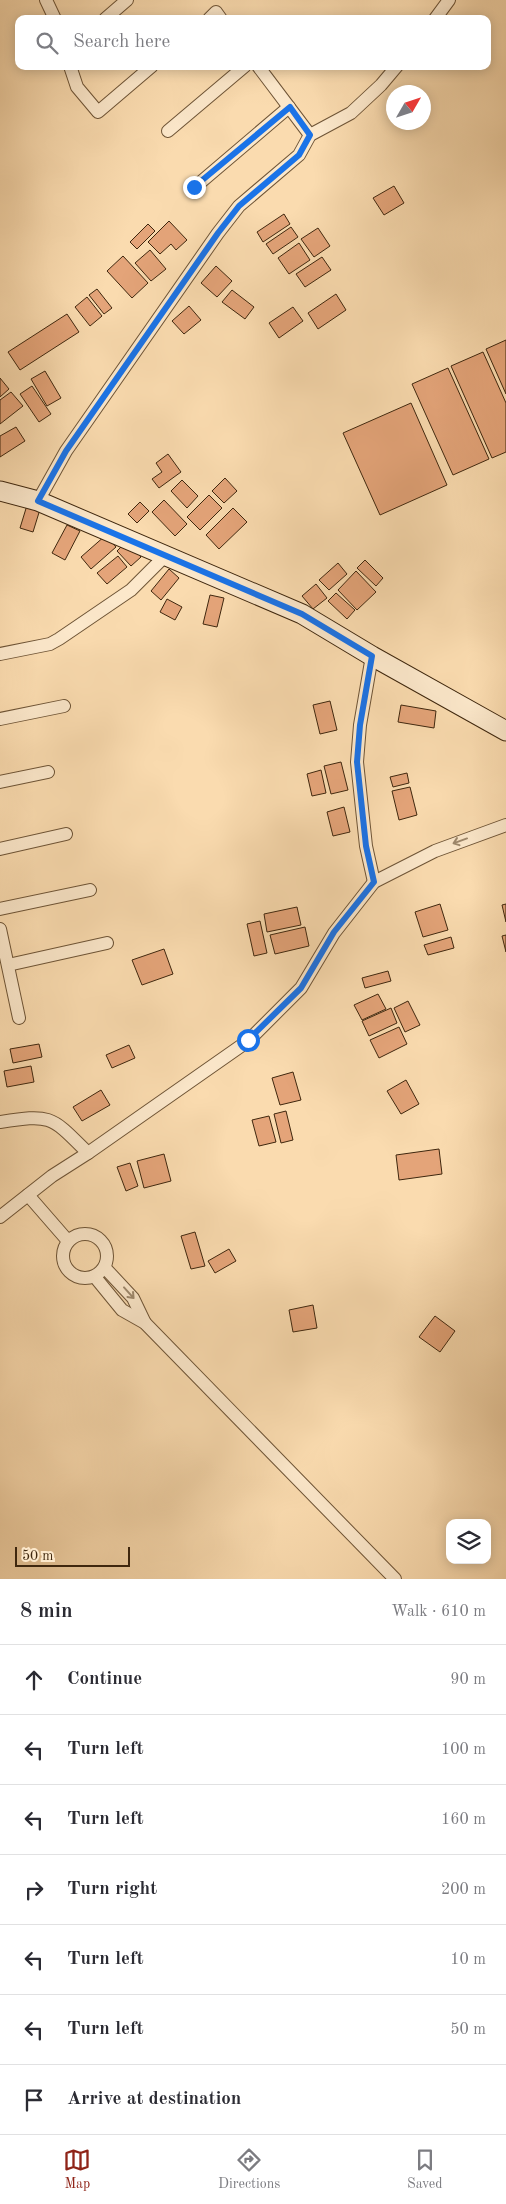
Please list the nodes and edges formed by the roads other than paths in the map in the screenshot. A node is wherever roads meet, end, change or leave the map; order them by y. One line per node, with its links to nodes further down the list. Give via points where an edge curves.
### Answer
1 (46, 0): 4 (street)
2 (127, 0): 5 (street)
3 (449, 0): 6 (street)
4 (52, 15)
5 (110, 15)
6 (438, 15)
7 (71, 70): 8 (street, via 77,87 98,112)
8 (147, 70)
9 (240, 70): 13 (street)
10 (261, 70): 12 (street)
11 (393, 70): 14 (street, via 351,113)
12 (290, 107): 14 (street); 15 (street)
13 (168, 131)
14 (310, 135): 17 (street, via 299,155 239,206 218,233 66,451)
15 (194, 187)
16 (0, 490): 17 (street)
17 (38, 501): 18 (street)
18 (166, 556): 19 (street, via 131,590 59,639 50,644); 20 (street, via 302,614)
19 (0, 654)
20 (372, 656): 23 (street); 29 (street, via 357,762 366,846)
21 (64, 706): 22 (street)
22 (0, 719)
23 (506, 731)
24 (48, 772): 25 (street)
25 (0, 782)
26 (506, 825): 29 (street, one-way to 29, via 435,851)
27 (66, 834): 28 (street)
28 (0, 849)
29 (374, 882): 37 (street, via 334,932 301,988 248,1040)
30 (90, 890): 31 (street)
31 (0, 909)
32 (0, 929): 34 (street)
33 (107, 943): 34 (street)
34 (8, 965): 35 (street)
35 (19, 1018)
36 (0, 1122): 37 (street, via 33,1117 49,1119 60,1124)
37 (88, 1153): 38 (street)
38 (28, 1195): 39 (street); 40 (street)
39 (0, 1217)
40 (68, 1241): 41 (street, via 79,1234 93,1235 104,1243 108,1255); 42 (street, via 63,1252 64,1264 71,1275 83,1279)
41 (105, 1268): 42 (street); 43 (street, one-way to 43, via 133,1298)
42 (95, 1277): 43 (street, via 122,1310)
43 (145, 1323): 44 (street)
44 (395, 1579)

